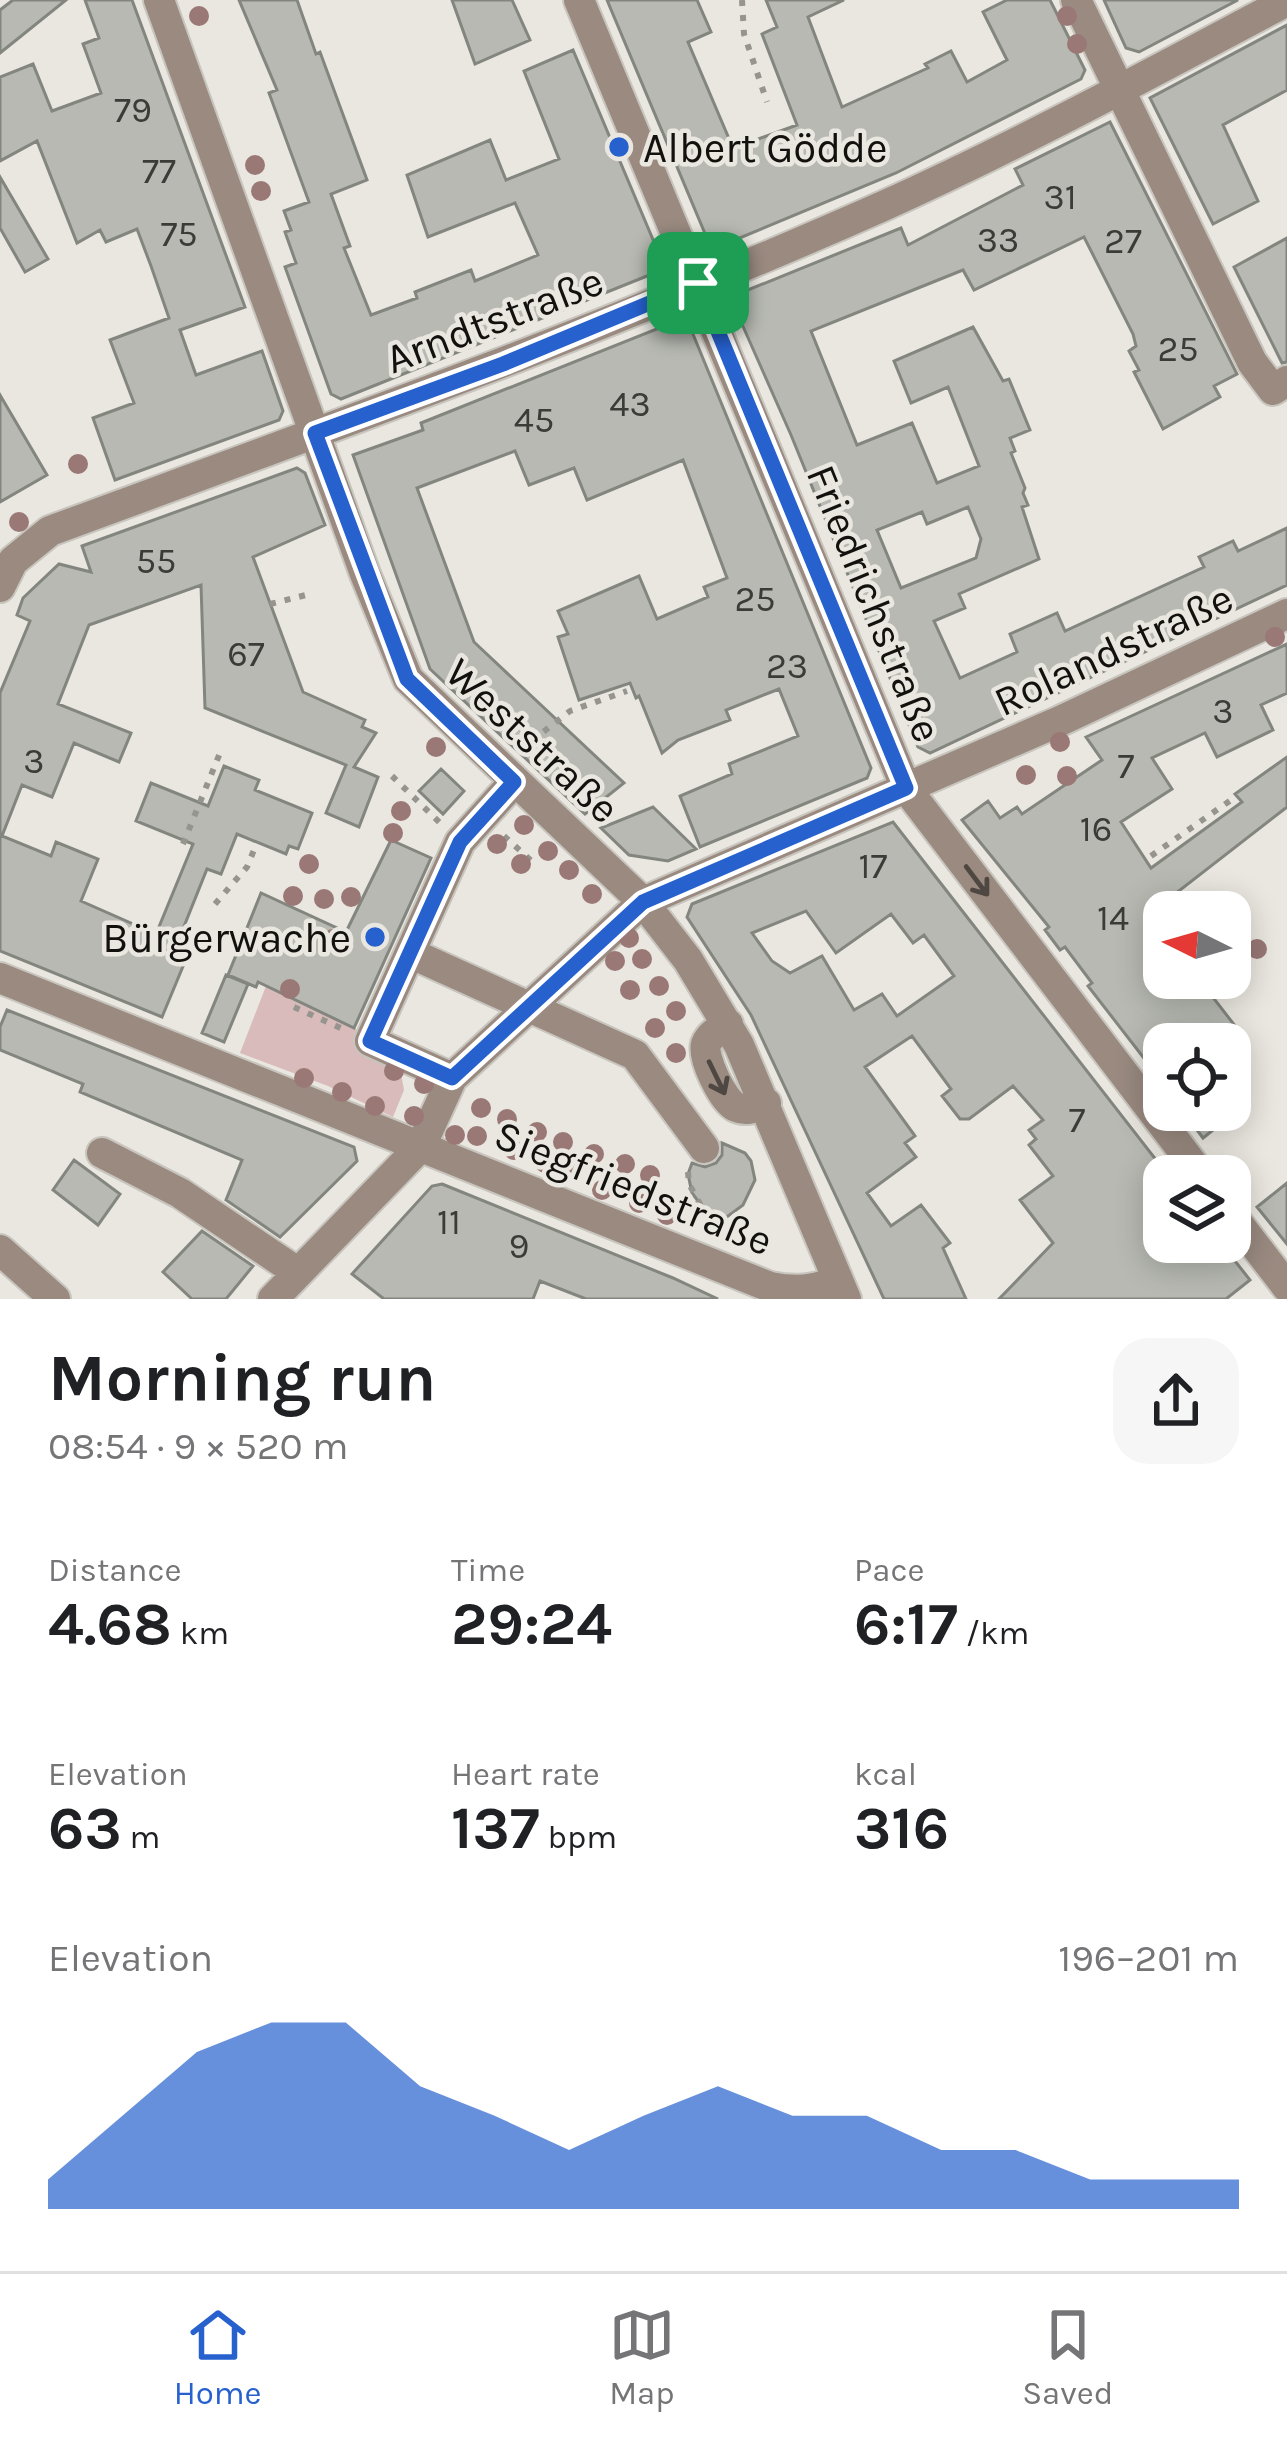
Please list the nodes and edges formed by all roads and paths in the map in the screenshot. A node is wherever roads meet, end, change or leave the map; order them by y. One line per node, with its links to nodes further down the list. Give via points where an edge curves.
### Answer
1 (160, 0): 10 (street, Weststraße)
2 (579, 0): 8 (street, Friedrichstraße)
3 (742, 0): 7 (path, via 744,34)
4 (1076, 0): 6 (street)
5 (1287, 1): 6 (street, Arndtstraße)
6 (1120, 89): 8 (street, Arndtstraße, via 880,207); 9 (street, via 1252,362)
7 (767, 102)
8 (698, 283): 10 (street, Arndtstraße); 19 (street, Friedrichstraße)
9 (1280, 385)
10 (315, 433): 11 (street, Arndtstraße, via 50,531 14,561); 17 (street, Weststraße, via 407,679)
11 (0, 587)
12 (310, 594): 13 (path)
13 (270, 604)
14 (1287, 614): 19 (street, Rolandstraße)
15 (628, 691): 17 (path, via 570,711)
16 (222, 748): 23 (path)
17 (506, 774): 21 (street); 27 (street, Weststraße)
18 (392, 776): 22 (path)
19 (906, 788): 27 (street, Rolandstraße); 38 (street, Friedrichstraße, one-way to 38)
20 (1232, 800): 25 (path)
21 (482, 817): 22 (street); 26 (path)
22 (460, 842): 29 (street)
23 (183, 844)
24 (256, 844): 28 (path)
25 (1151, 856)
26 (537, 866)
27 (643, 902): 32 (street, Rolandstraße); 43 (street, Weststraße, via 728,1024)
28 (215, 904)
29 (410, 953): 32 (street); 33 (street)
30 (0, 977): 35 (street, Siegfriedstraße)
31 (294, 1007): 33 (path)
32 (529, 1007): 34 (street, Rolandstraße); 36 (street, via 635,1054)
33 (370, 1041): 34 (street)
34 (452, 1078): 35 (street)
35 (421, 1146): 41 (street); 43 (street, Siegfriedstraße, via 770,1287)
36 (704, 1148)
37 (102, 1153): 41 (street, via 180,1193)
38 (1186, 1155)
39 (1251, 1240): 42 (street)
40 (0, 1250): 44 (street)
41 (297, 1272): 45 (street)
42 (1287, 1287)
43 (842, 1290)
44 (55, 1299)
45 (273, 1299)

